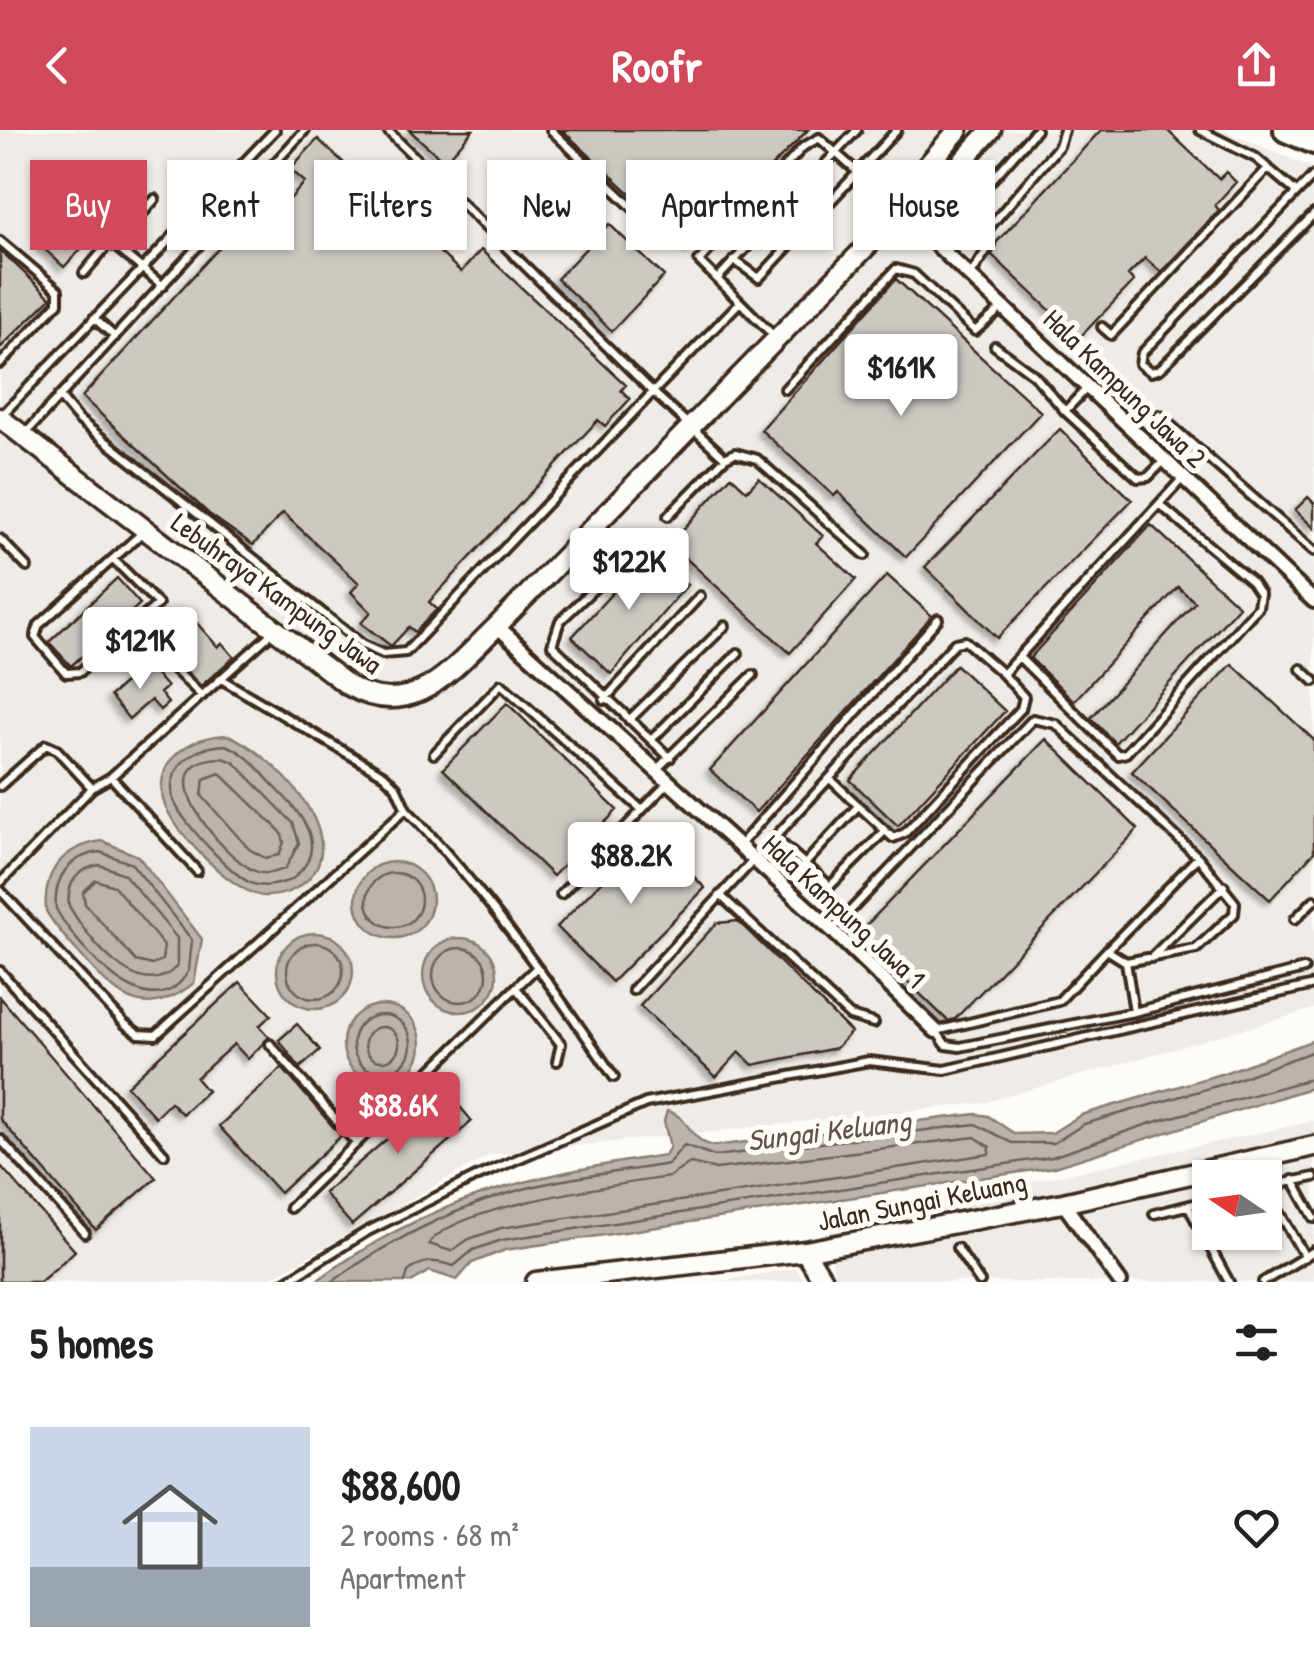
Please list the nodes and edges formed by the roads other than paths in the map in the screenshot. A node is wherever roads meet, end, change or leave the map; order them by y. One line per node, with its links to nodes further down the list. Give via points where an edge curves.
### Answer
1 (275, 130): 36 (lane)
2 (305, 130): 40 (lane)
3 (387, 130): 51 (lane)
4 (550, 130): 25 (lane)
5 (856, 130): 14 (lane)
6 (897, 130): 15 (lane)
7 (958, 130): 16 (street, Lebuhraya Kampung Jawa)
8 (991, 130): 17 (street, Lebuhraya Kampung Jawa)
9 (1036, 130): 21 (lane)
10 (1064, 130): 28 (lane, via 1060,146)
11 (1200, 130): 19 (lane)
12 (1286, 130): 13 (highway)
13 (1314, 142)
14 (836, 152): 18 (lane); 35 (lane); 39 (lane, via 820,138 790,161 699,261)
15 (871, 160)
16 (932, 160)
17 (964, 160)
18 (853, 167)
19 (1268, 168): 23 (lane); 44 (lane, via 1111,335)
20 (1314, 175): 23 (lane)
21 (995, 176)
22 (853, 180): 35 (lane, via 759,278)
23 (1295, 191): 27 (lane, via 1142,353 1140,364 1160,370)
24 (155, 199): 26 (lane)
25 (626, 202)
26 (147, 208)
27 (1314, 214)
28 (995, 221)
29 (995, 236): 30 (lane)
30 (998, 238)
31 (0, 242): 48 (lane, via 58,290 58,303)
32 (863, 250): 46 (street, Lebuhraya Kampung Jawa)
33 (944, 250): 38 (street, Hala Kampung Jawa 2)
34 (986, 250): 38 (lane)
35 (734, 260): 39 (lane)
36 (141, 268): 37 (lane, via 110,242); 40 (lane); 43 (lane)
37 (84, 273)
38 (971, 274): 42 (street, Hala Kampung Jawa 2)
39 (717, 279): 41 (lane)
40 (164, 286): 45 (lane)
41 (740, 302): 46 (lane); 51 (lane)
42 (1004, 306): 49 (street, Hala Kampung Jawa 2); 50 (lane, via 974,330 914,274 896,269)
43 (93, 318): 45 (lane); 55 (lane)
44 (1102, 327)
45 (115, 337): 52 (lane)
46 (777, 338): 56 (street, Lebuhraya Kampung Jawa)
47 (995, 346): 53 (lane)
48 (0, 364)
49 (1088, 388): 53 (lane); 59 (street, Hala Kampung Jawa 2)
50 (785, 389)
51 (653, 392): 52 (lane, via 398,656 363,645 79,420); 56 (lane)
52 (59, 396): 57 (lane)
53 (1065, 411): 59 (lane, via 1138,478)
54 (1159, 416): 65 (lane)
55 (0, 417): 57 (street, Lebuhraya Kampung Jawa)
56 (690, 428): 58 (lane); 73 (street, Lebuhraya Kampung Jawa)
57 (24, 435): 63 (street, Lebuhraya Kampung Jawa)
58 (725, 458): 62 (lane); 66 (lane, via 735,453 758,459)
59 (1165, 460): 60 (street, Hala Kampung Jawa 2)
60 (1183, 478): 61 (lane); 71 (street, Hala Kampung Jawa 2)
61 (1159, 504): 77 (lane); 77 (lane, via 1260,594 1258,607 1126,753 1118,755)
62 (668, 516)
63 (145, 530): 68 (lane); 75 (street, Lebuhraya Kampung Jawa)
64 (0, 539): 69 (lane)
65 (1314, 551)
66 (864, 555)
67 (626, 558): 85 (lane, via 560,620 552,645)
68 (112, 559): 68 (lane, via 36,629 35,637 66,673 80,672 158,604)
69 (28, 567)
70 (700, 596): 85 (lane)
71 (1314, 601)
72 (938, 619): 101 (lane)
73 (497, 626): 75 (street, Lebuhraya Kampung Jawa, via 444,677 392,701 349,686); 90 (street, Hala Kampung Jawa 1)
74 (725, 626): 86 (lane)
75 (276, 630): 82 (lane)
76 (738, 653): 87 (lane)
77 (1019, 657): 80 (lane)
78 (163, 658): 84 (lane)
79 (1301, 668): 83 (lane)
80 (1003, 674): 92 (lane, via 958,640); 99 (lane, via 1024,698 1021,709 906,834 892,838)
81 (753, 675): 89 (lane)
82 (221, 679): 84 (lane); 97 (lane, via 384,775)
83 (1314, 681)
84 (202, 696): 91 (lane)
85 (604, 700): 86 (lane)
86 (629, 720): 87 (lane)
87 (650, 740): 89 (lane)
88 (434, 754): 98 (lane, via 501,684)
89 (670, 758): 90 (lane)
90 (656, 770): 93 (street, Hala Kampung Jawa 1)
91 (111, 777): 95 (lane); 105 (lane)
92 (830, 778): 96 (lane); 100 (lane)
93 (669, 782): 98 (lane); 101 (street, Hala Kampung Jawa 1)
94 (0, 786): 95 (lane, via 46,745)
95 (92, 788): 107 (lane)
96 (858, 806): 99 (lane); 104 (lane)
97 (406, 809): 107 (lane, via 156,1035 125,1024); 116 (lane)
98 (642, 810): 108 (lane)
99 (885, 831): 104 (lane, via 830,886)
100 (774, 837): 103 (lane); 104 (lane)
101 (738, 847): 103 (street, Hala Kampung Jawa 1)
102 (1198, 857): 106 (lane); 112 (lane, via 1056,724 1034,720); 113 (lane)
103 (752, 860): 109 (lane); 112 (street, Hala Kampung Jawa 1)
104 (802, 866)
105 (196, 872)
106 (1224, 886): 114 (lane); 114 (lane, via 1234,914 1196,949)
107 (0, 887)
108 (561, 894)
109 (720, 894): 121 (lane); 123 (lane, via 850,1016)
110 (1314, 900): 111 (lane)
111 (1295, 919)
112 (832, 930): 124 (street, Hala Kampung Jawa 1)
113 (1107, 950): 115 (lane); 124 (lane, via 1058,1002)
114 (1150, 959): 115 (lane)
115 (1126, 962): 122 (lane)
116 (537, 967): 120 (lane); 127 (lane)
117 (1304, 969): 122 (lane)
118 (0, 971): 131 (lane)
119 (1314, 985): 147 (lane, via 945,1070 868,1061 646,1103 366,1232)
120 (516, 988): 126 (lane, via 561,1044); 129 (lane)
121 (632, 990)
122 (1134, 1012): 124 (lane, via 960,1047 946,1045)
123 (874, 1023)
124 (936, 1031)
125 (270, 1044): 129 (lane)
126 (557, 1061)
127 (614, 1077)
128 (0, 1139): 142 (lane)
129 (356, 1144): 138 (lane)
130 (1312, 1150): 135 (street, Jalan Sungai Keluang)
131 (164, 1154)
132 (1314, 1178): 133 (lane)
133 (1293, 1180): 134 (lane); 141 (lane)
134 (1282, 1183)
135 (1063, 1202): 144 (street, Jalan Sungai Keluang); 151 (street)
136 (1192, 1205): 137 (lane)
137 (1188, 1206): 139 (lane); 152 (lane)
138 (290, 1208)
139 (1154, 1214)
140 (1282, 1218): 146 (lane)
141 (1314, 1218)
142 (85, 1234)
143 (957, 1248): 150 (lane)
144 (805, 1251): 148 (street, Jalan Sungai Keluang); 149 (street)
145 (1314, 1251): 146 (lane)
146 (1304, 1257): 153 (lane)
147 (286, 1282)
148 (536, 1282)
149 (824, 1282)
150 (980, 1282)
151 (1120, 1282)
152 (1230, 1282)
153 (1263, 1282)

